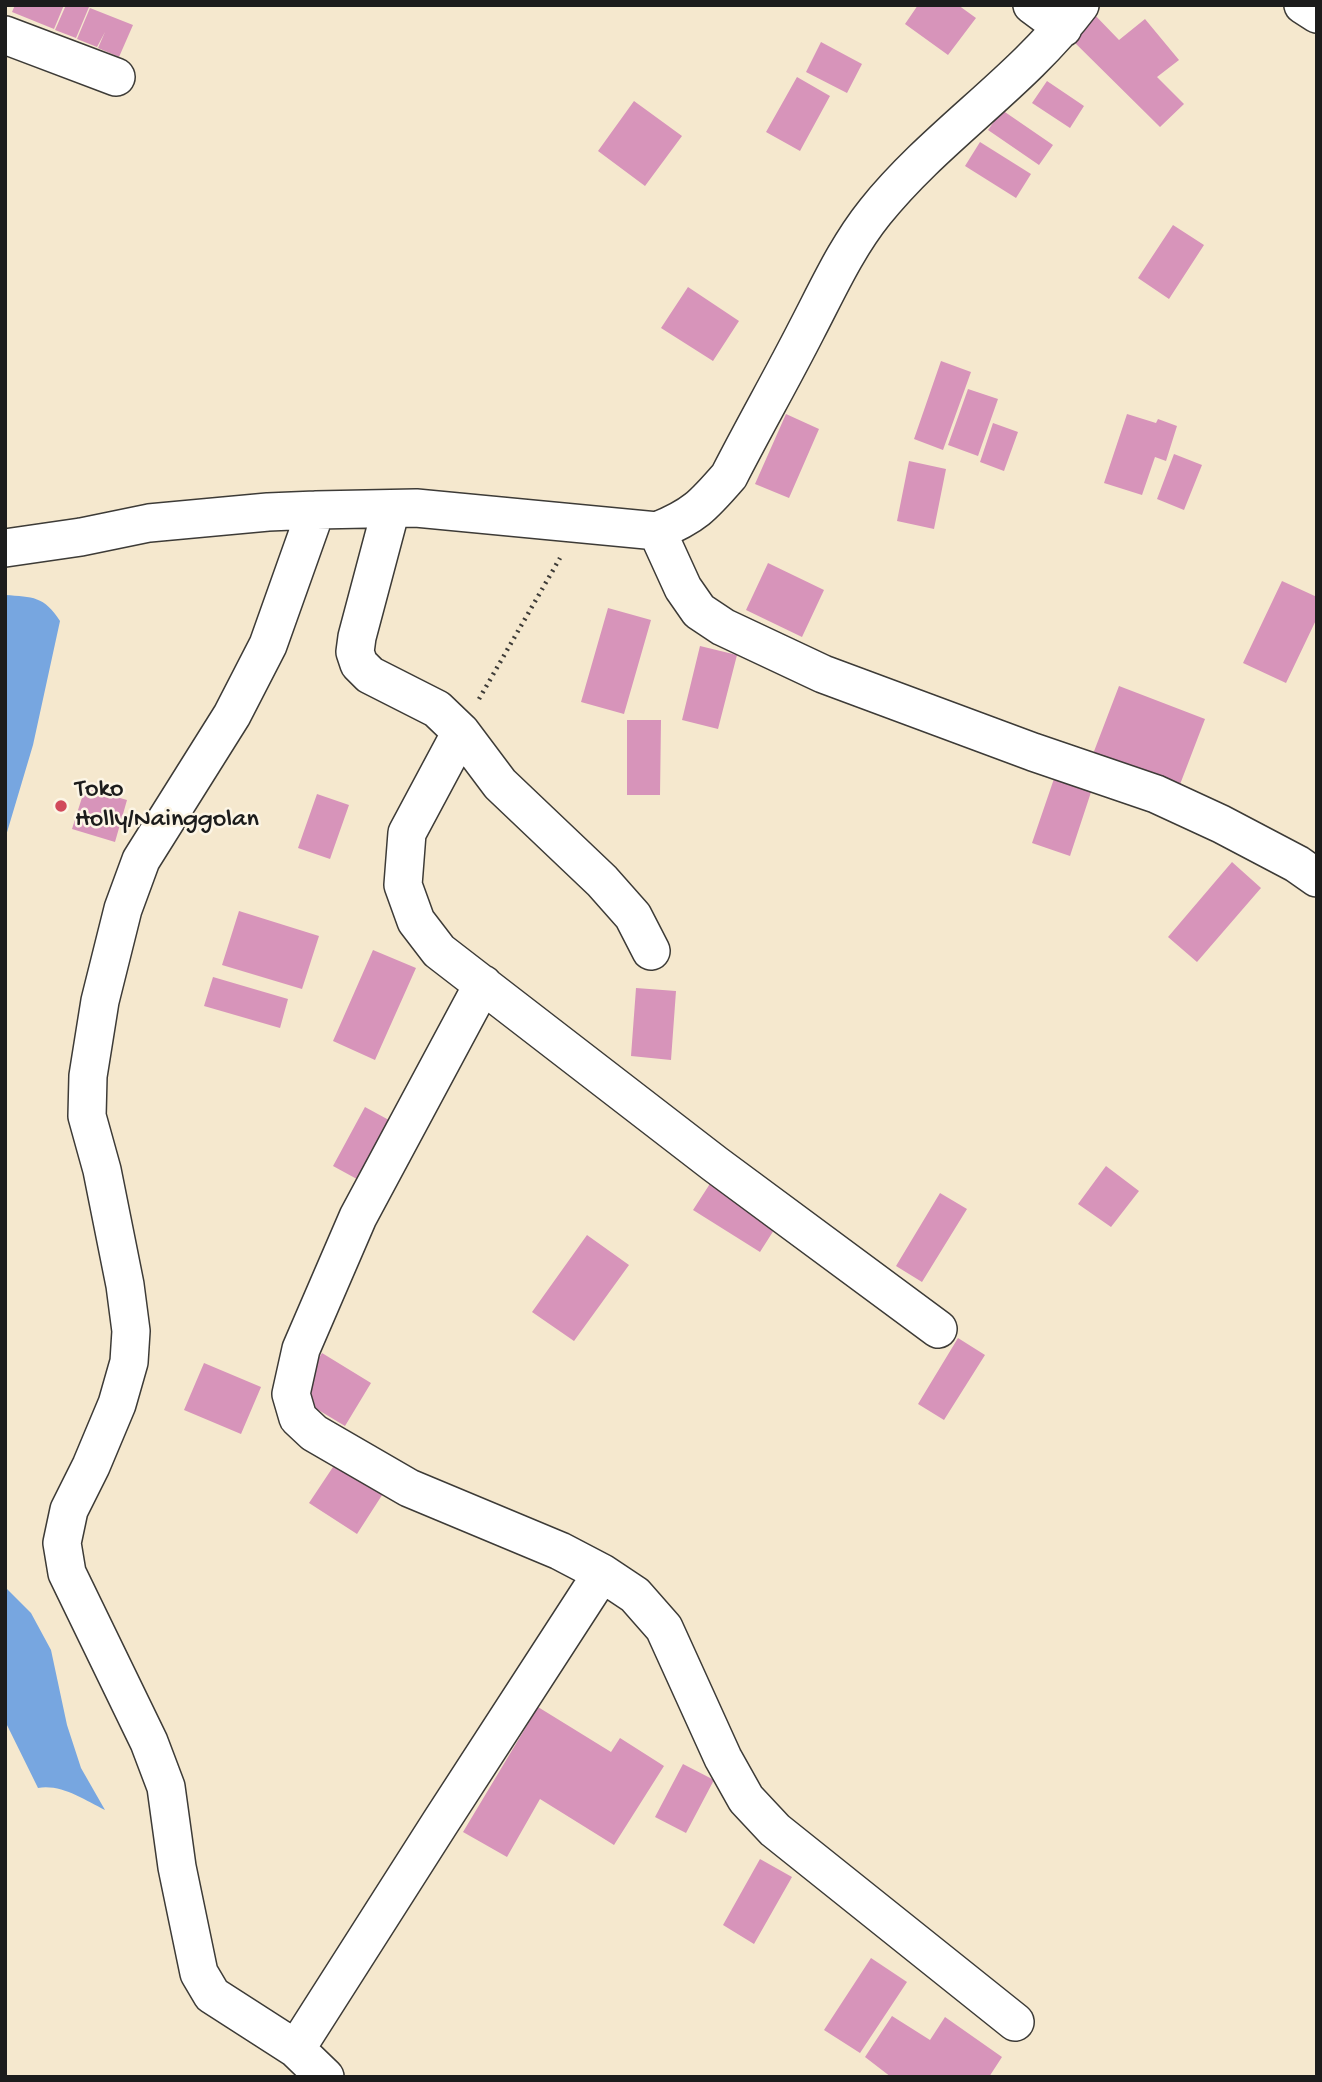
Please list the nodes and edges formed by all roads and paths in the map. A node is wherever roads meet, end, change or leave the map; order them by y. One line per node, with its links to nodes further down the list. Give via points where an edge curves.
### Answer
1 (1032, 5): 4 (street)
2 (1303, 5): 3 (street)
3 (1317, 14)
4 (1071, 17): 10 (street, via 874,213 848,250 729,476 687,519)
5 (5, 35): 6 (street)
6 (116, 77)
7 (390, 509): 8 (street); 9 (street); 12 (street, via 355,652 370,675 438,709)
8 (316, 510): 11 (street, via 149,523); 19 (street, via 268,645 232,715 141,860 123,909 88,1076 87,1116 125,1285 131,1331 129,1362 117,1404 69,1510 62,1542 67,1573 166,1787 199,1973 212,1995)
9 (579, 524): 10 (street); 12 (path)
10 (657, 531): 13 (street, via 683,588 699,611 723,627 823,674 1156,794)
11 (5, 548)
12 (461, 732): 14 (street, via 500,784 633,916); 15 (street, via 407,833 403,885 416,921 439,951)
13 (1317, 878)
14 (651, 951)
15 (483, 984): 16 (street); 17 (street, via 358,1217 302,1349 291,1394 298,1418 314,1433 409,1488)
16 (938, 1329)
17 (602, 1573): 18 (street, via 635,1595 664,1628 746,1799 775,1830); 19 (street)
18 (1015, 2022)
19 (296, 2049): 20 (street)
20 (325, 2077)

